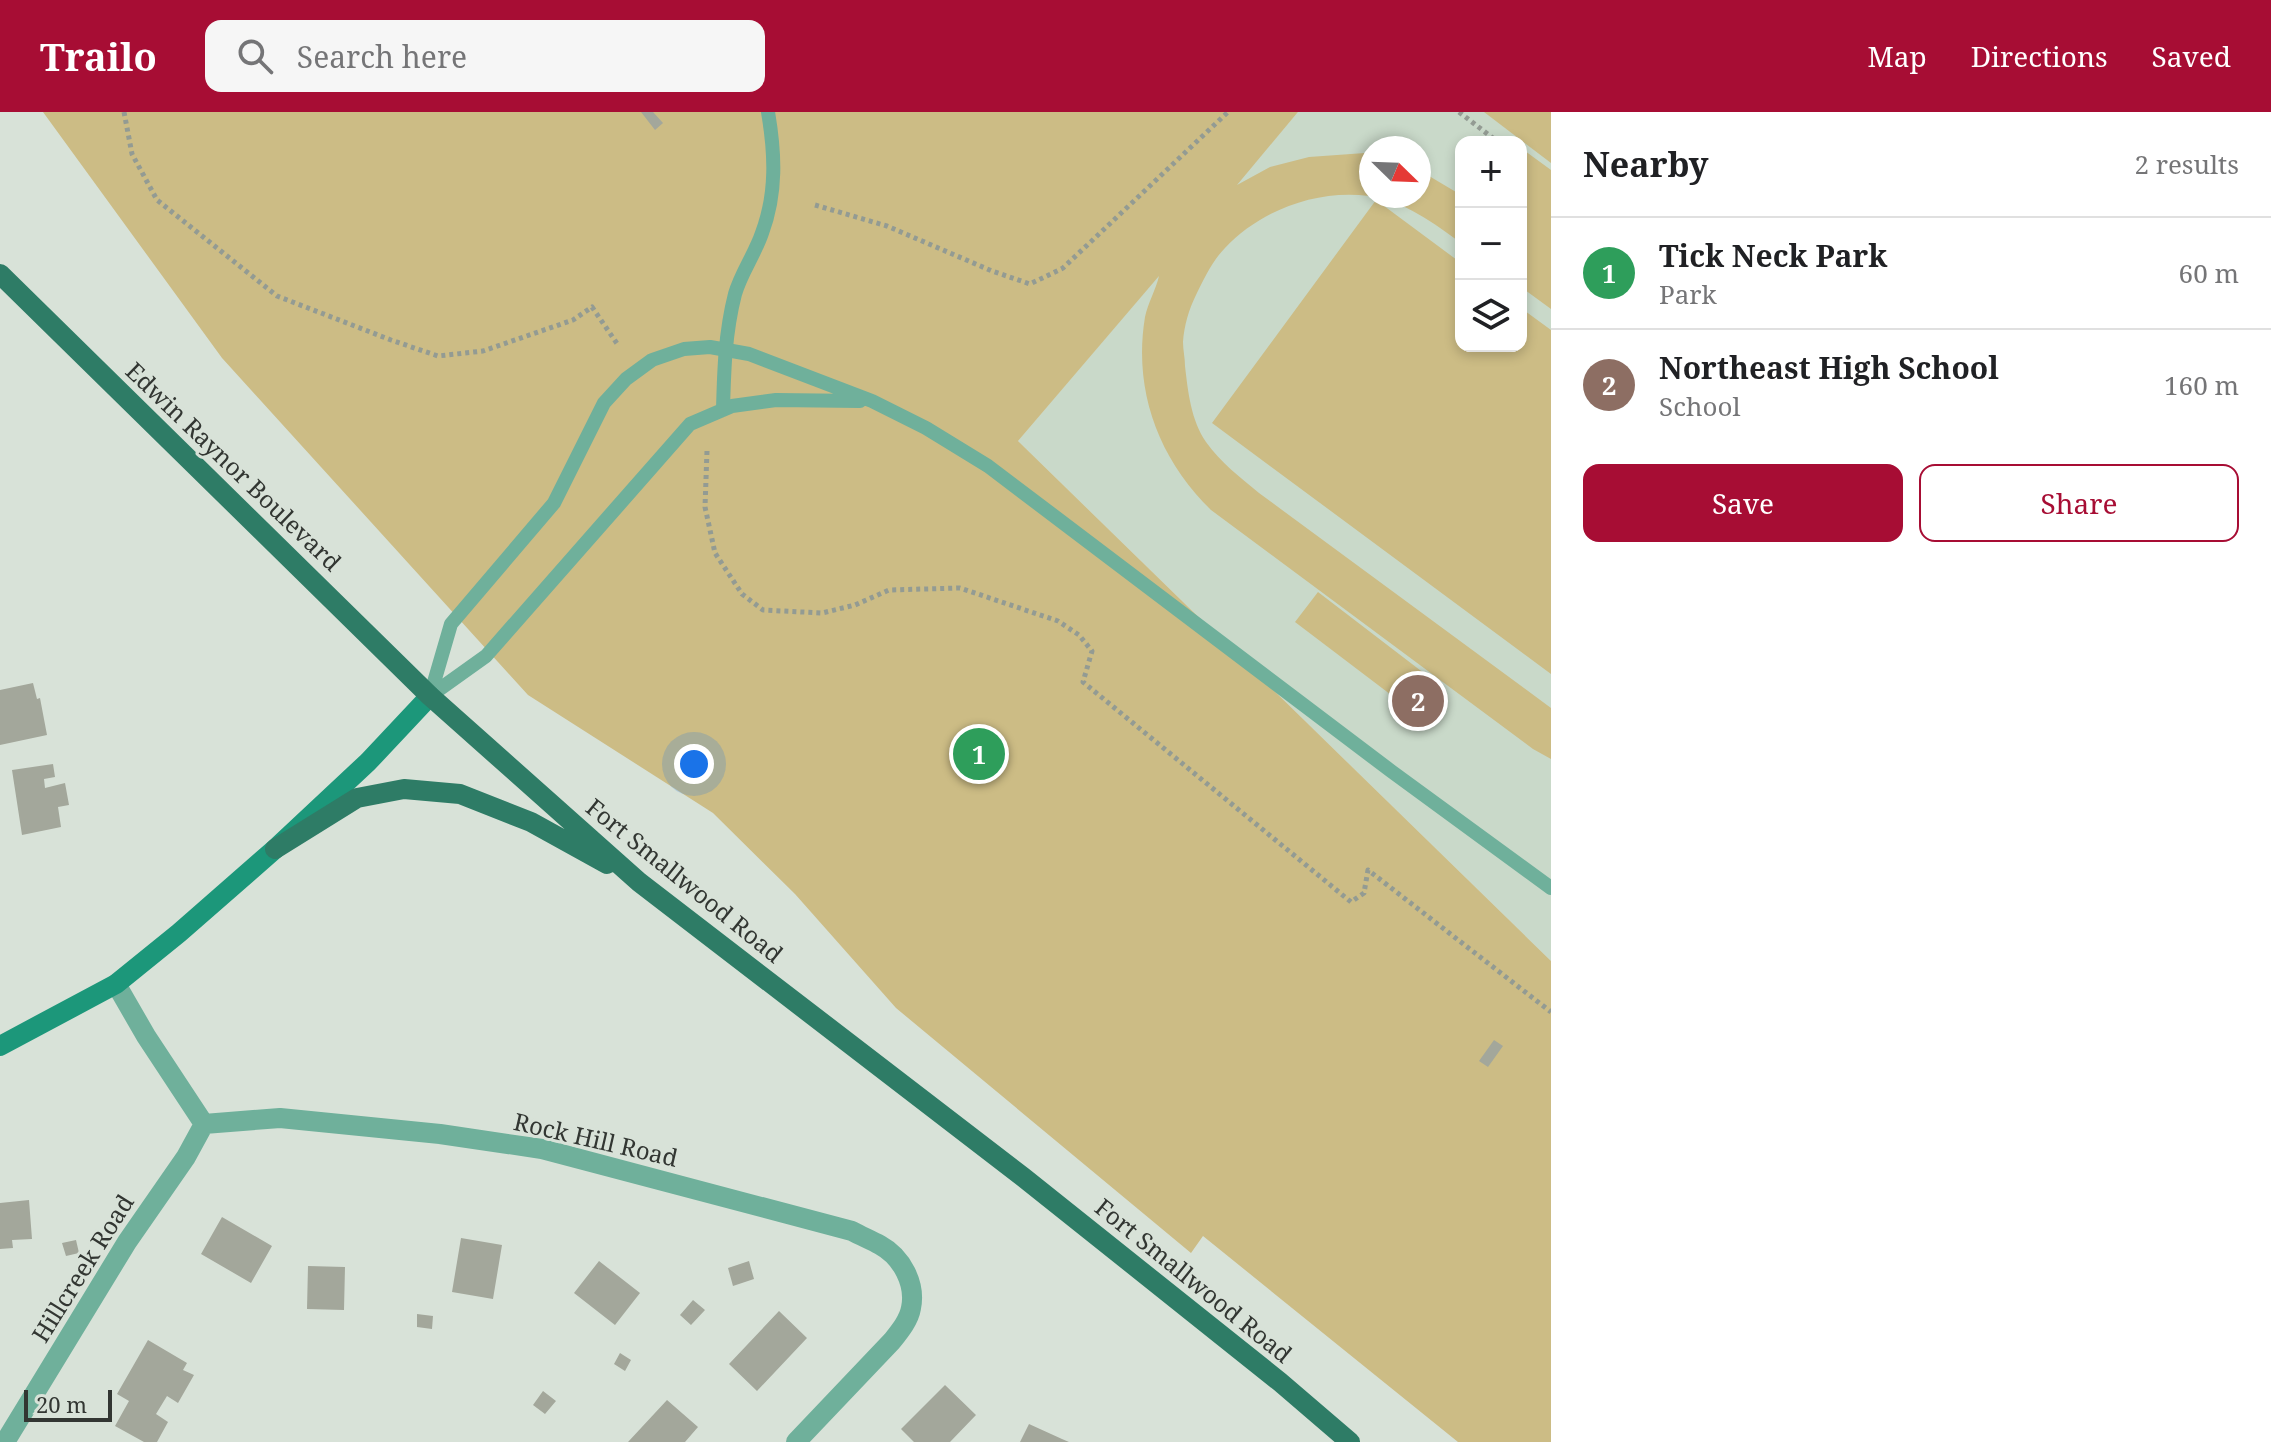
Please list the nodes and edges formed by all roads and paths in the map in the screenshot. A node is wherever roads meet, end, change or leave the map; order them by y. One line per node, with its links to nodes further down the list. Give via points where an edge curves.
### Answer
1 (124, 112): 8 (path, via 132,154 157,200 277,296 438,356 483,351 573,320 592,307)
2 (768, 112): 9 (lane, via 774,188 763,232 736,292)
3 (1228, 112): 6 (path, via 1063,268 1030,284 887,226)
4 (1459, 112): 5 (path)
5 (1490, 136)
6 (815, 205)
7 (0, 274): 13 (main road, Edwin Raynor Boulevard)
8 (618, 345)
9 (724, 350): 10 (lane, via 749,354); 11 (lane); 13 (lane, via 684,349 652,360 604,403 554,503 451,624)
10 (872, 401): 11 (lane, via 776,400); 16 (lane, via 988,466)
11 (723, 410): 13 (lane, via 690,424 486,656)
12 (707, 451): 18 (path, via 705,507 715,553 742,594 763,610 822,613 889,590 960,588 1058,621 1092,651 1083,682 1351,902 1364,893 1368,870)
13 (430, 696): 14 (main road); 15 (main road, Fort Smallwood Road)
14 (275, 849): 15 (main road, via 357,798 404,789 460,794 531,822); 17 (main road)
15 (639, 882): 23 (main road, Fort Smallwood Road, via 1036,1187)
16 (1551, 888)
17 (116, 984): 19 (main road); 20 (street)
18 (1551, 1012)
19 (0, 1046)
20 (204, 1124): 21 (street, Hillcreek Road); 22 (street, Rock Hill Road, via 280,1118 542,1149 852,1231 883,1246 900,1262 912,1285 905,1324)
21 (5, 1442)
22 (796, 1442)
23 (1350, 1442)

